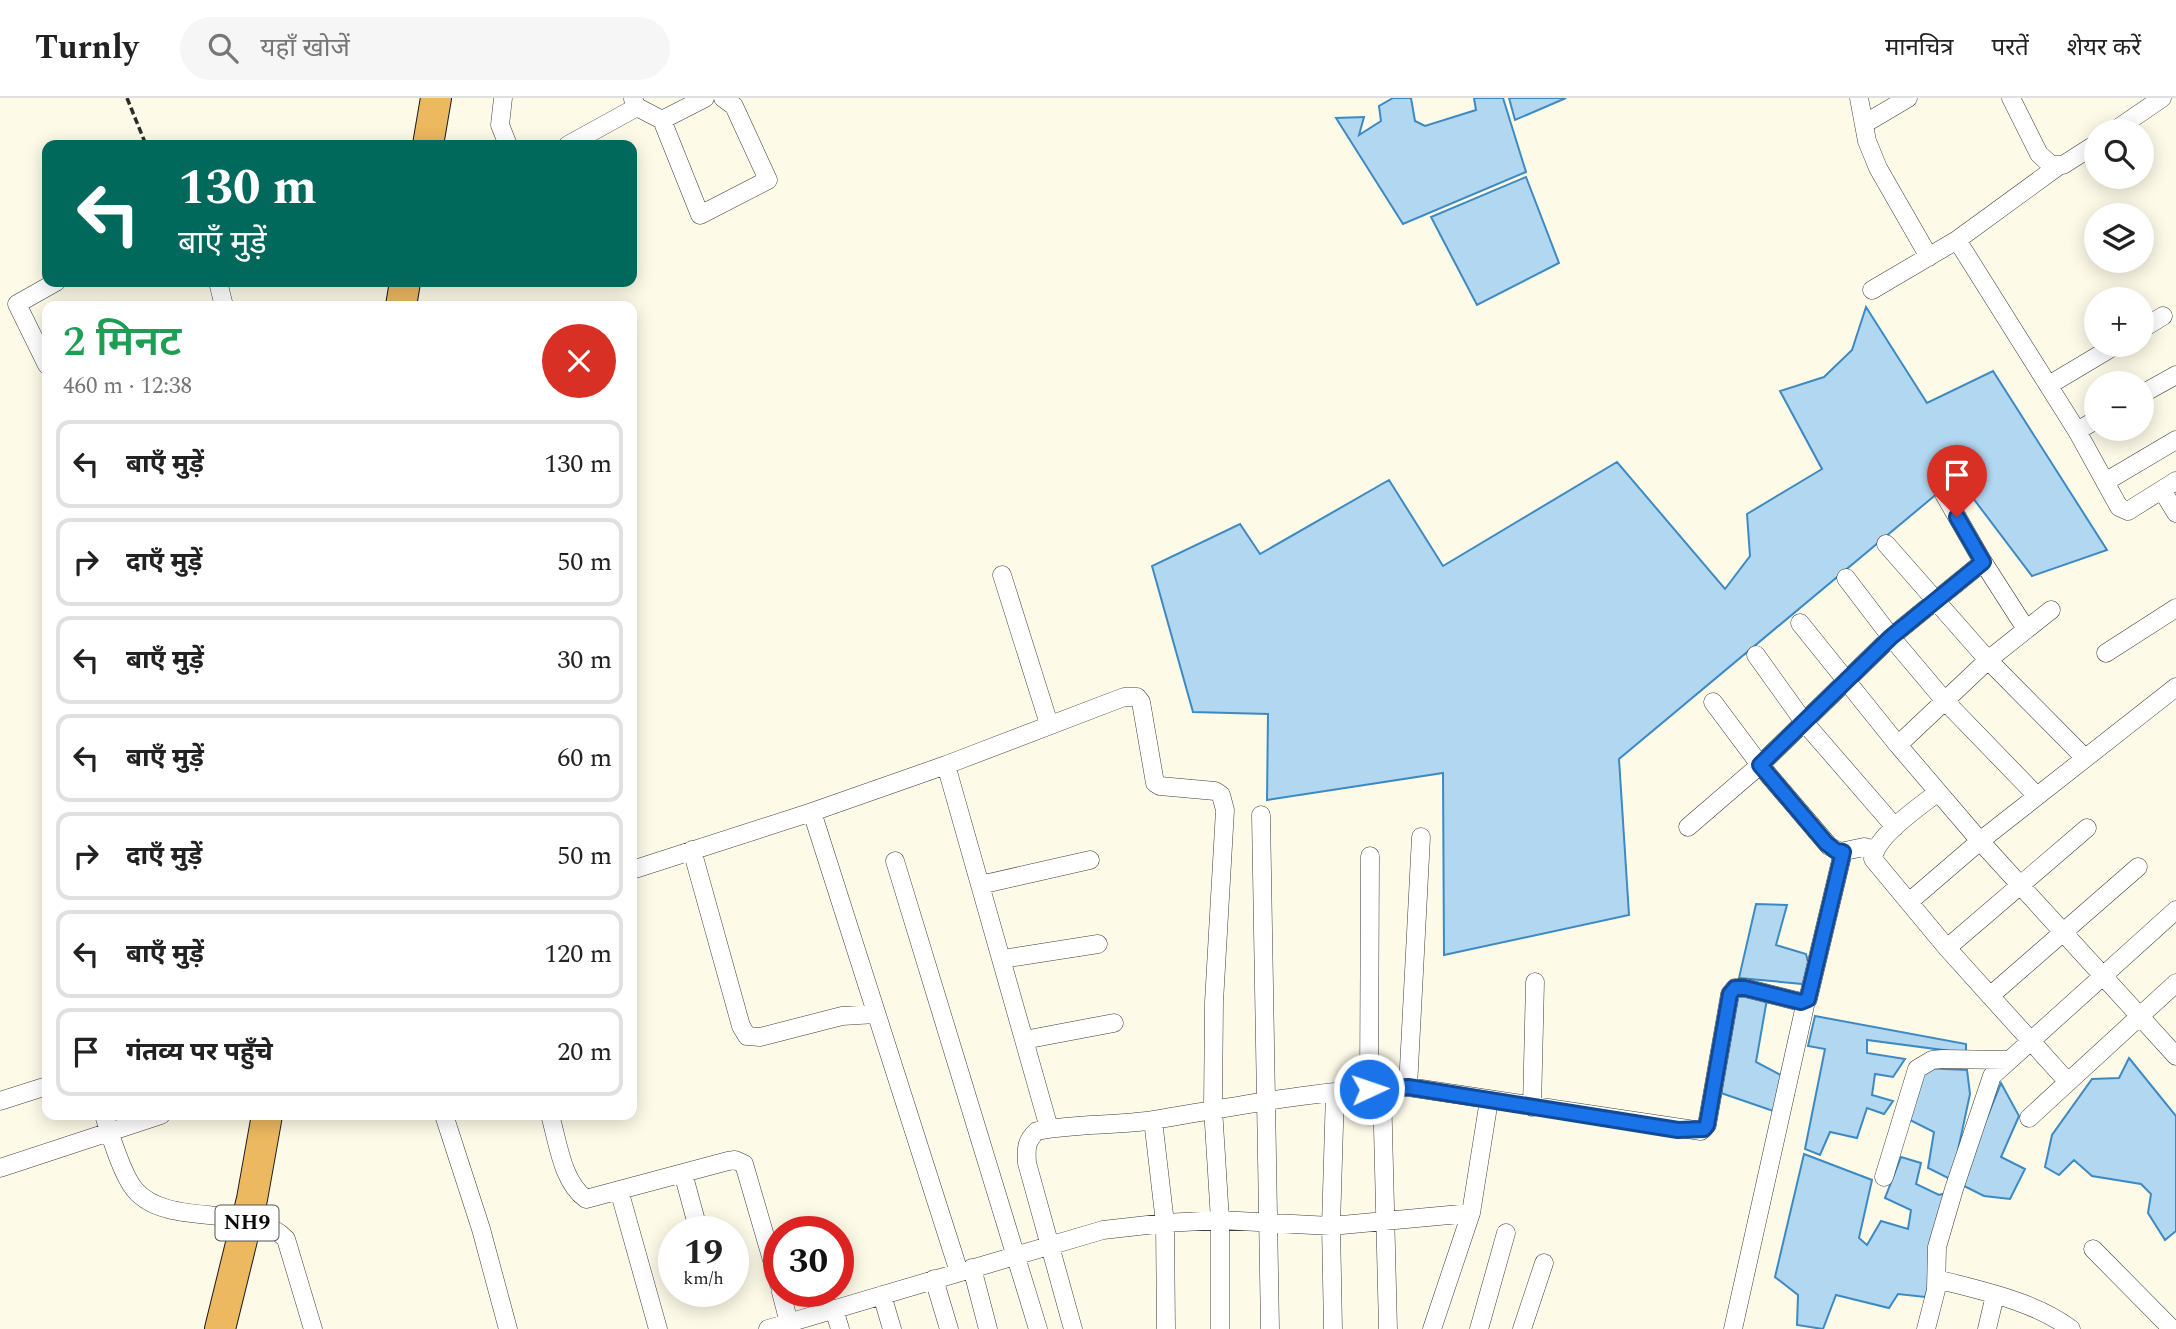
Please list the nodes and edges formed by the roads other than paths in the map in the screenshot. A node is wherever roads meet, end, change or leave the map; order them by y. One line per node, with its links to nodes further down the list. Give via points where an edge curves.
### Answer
1 (436, 98): 13 (highway)
2 (503, 98): 14 (street, via 500,125)
3 (705, 98): 11 (street)
4 (723, 98): 11 (street, via 734,106 768,180 700,215)
5 (1859, 98): 12 (street)
6 (1908, 98): 12 (street)
7 (2011, 98): 17 (street, via 2039,154)
8 (2162, 98): 10 (street)
9 (635, 103): 11 (street); 15 (street)
10 (2131, 119)
11 (662, 120)
12 (1864, 124): 19 (street, via 1878,168)
13 (429, 140)
14 (506, 140)
15 (576, 140)
16 (2084, 152): 17 (street)
17 (2057, 166): 18 (street)
18 (1957, 240): 19 (street); 27 (street)
19 (1929, 257): 21 (street)
20 (47, 287): 24 (street, via 17,304)
21 (1872, 290)
22 (2164, 316): 23 (street)
23 (2154, 322)
24 (42, 355)
25 (2096, 357): 27 (street)
26 (2176, 375): 28 (street)
27 (2049, 386): 30 (street)
28 (2154, 387)
29 (2084, 427): 30 (street)
30 (2077, 431): 32 (street)
31 (2176, 440): 32 (street)
32 (2105, 482): 33 (street, via 2123,511)
33 (2169, 486): 35 (street)
34 (1944, 494): 37 (street)
35 (2176, 513)
36 (1886, 544): 40 (street)
37 (1983, 562): 40 (street); 44 (street)
38 (1002, 575): 54 (street)
39 (1846, 578): 45 (street)
40 (1937, 600): 45 (street); 48 (street)
41 (2176, 608): 46 (street)
42 (2051, 610): 44 (street)
43 (1800, 623): 49 (street)
44 (2026, 629): 48 (street)
45 (1891, 637): 49 (street); 51 (street)
46 (2106, 653)
47 (1756, 655): 53 (street)
48 (1988, 660): 51 (street); 56 (street)
49 (1847, 681): 53 (street); 55 (street)
50 (2176, 687): 56 (street)
51 (1944, 699): 55 (street); 60 (street)
52 (1713, 702): 58 (street)
53 (1804, 722): 58 (street); 64 (street)
54 (1049, 724): 57 (street); 105 (street, via 1129,695 1137,697 1155,783 1215,792 1224,801)
55 (1898, 745): 59 (street)
56 (2085, 758): 60 (street)
57 (946, 765): 61 (street); 76 (street)
58 (1760, 765): 63 (street); 70 (street, via 1826,843)
59 (1938, 792): 64 (street); 67 (street)
60 (2037, 796): 67 (street)
61 (812, 812): 68 (street); 89 (street)
62 (1261, 815): 103 (street)
63 (1688, 827)
64 (1895, 827): 69 (street)
65 (2087, 828): 77 (street)
66 (1421, 837): 97 (street)
67 (1980, 841): 77 (street); 78 (street)
68 (692, 850): 75 (street); 89 (street, via 741,1026 750,1038 842,1016)
69 (1876, 850): 70 (street, via 1864,846); 78 (street, via 1876,864)
70 (1843, 852): 88 (street)
71 (1370, 856): 99 (street)
72 (1090, 860): 76 (street)
73 (895, 861): 130 (street)
74 (2138, 867): 80 (street)
75 (637, 868)
76 (980, 885): 83 (street)
77 (2020, 885): 80 (street); 82 (street)
78 (1909, 902): 82 (street)
79 (2176, 911): 84 (street)
80 (2064, 933): 84 (street); 87 (street)
81 (1098, 944): 83 (street)
82 (1947, 948): 87 (street)
83 (1002, 959): 92 (street)
84 (2104, 977): 90 (street); 93 (street)
85 (1535, 982): 104 (street)
86 (2176, 983): 90 (street)
87 (1990, 996): 93 (street)
88 (1806, 1001): 104 (street, via 1745,988 1735,988 1730,994 1707,1125 1701,1131); 158 (street)
89 (877, 1014): 132 (street)
90 (2141, 1016): 94 (street); 96 (street)
91 (1114, 1023): 92 (street)
92 (1024, 1040): 113 (street)
93 (2031, 1041): 95 (street); 96 (street)
94 (2173, 1045)
95 (2007, 1060): 116 (street, via 1932,1060 1917,1069); 134 (street, via 1987,1087 1958,1176 1937,1247)
96 (2067, 1081): 106 (street)
97 (1408, 1087): 99 (street); 101 (street)
98 (42, 1088): 102 (street)
99 (1375, 1088): 100 (street); 123 (street)
100 (1335, 1092): 103 (street); 125 (street)
101 (1489, 1100): 104 (street); 118 (street)
102 (0, 1101)
103 (1266, 1101): 105 (street); 122 (street)
104 (1532, 1107)
105 (1213, 1108): 111 (street); 120 (street)
106 (2029, 1118)
107 (127, 1120): 112 (street)
108 (266, 1120): 121 (highway, NH9)
109 (446, 1120): 142 (street)
110 (551, 1120): 117 (street, via 576,1192 586,1199)
111 (1153, 1120): 113 (street); 124 (street)
112 (107, 1123): 114 (street); 121 (street, via 135,1190 175,1210)
113 (1049, 1128): 128 (street, via 1037,1131 1026,1146)
114 (0, 1168)
115 (683, 1173): 117 (street); 119 (street); 126 (street, via 735,1160 744,1164)
116 (1884, 1177)
117 (619, 1190): 143 (street)
118 (1471, 1213): 123 (street); 155 (street)
119 (695, 1216)
120 (1220, 1220): 122 (street); 124 (street); 151 (street)
121 (247, 1221): 140 (highway, NH9); 141 (street, via 269,1226 286,1239)
122 (1270, 1221): 125 (street); 152 (street)
123 (1387, 1221): 125 (street); 154 (street)
124 (1165, 1223): 128 (street, via 1103,1230); 150 (street)
125 (1331, 1226): 153 (street)
126 (763, 1229)
127 (1506, 1233): 156 (street)
128 (1049, 1244): 130 (street); 149 (street)
129 (2093, 1249): 162 (street)
130 (1015, 1255): 132 (street); 148 (street)
131 (1544, 1262): 157 (street)
132 (966, 1270): 133 (street); 147 (street)
133 (934, 1279): 135 (street); 146 (street)
134 (1937, 1279): 136 (street); 159 (street)
135 (882, 1295): 138 (street); 145 (street)
136 (1995, 1295): 160 (street); 161 (street, via 2044,1312)
137 (781, 1307): 139 (street)
138 (834, 1309): 139 (street); 144 (street)
139 (780, 1326)
140 (220, 1329)
141 (313, 1329)
142 (508, 1329)
143 (658, 1329)
144 (840, 1329)
145 (892, 1329)
146 (949, 1329)
147 (988, 1329)
148 (1038, 1329)
149 (1073, 1329)
150 (1166, 1329)
151 (1220, 1329)
152 (1270, 1329)
153 (1333, 1329)
154 (1388, 1329)
155 (1432, 1329)
156 (1479, 1329)
157 (1522, 1329)
158 (1733, 1329)
159 (1926, 1329)
160 (1987, 1329)
161 (2071, 1329)
162 (2172, 1329)

